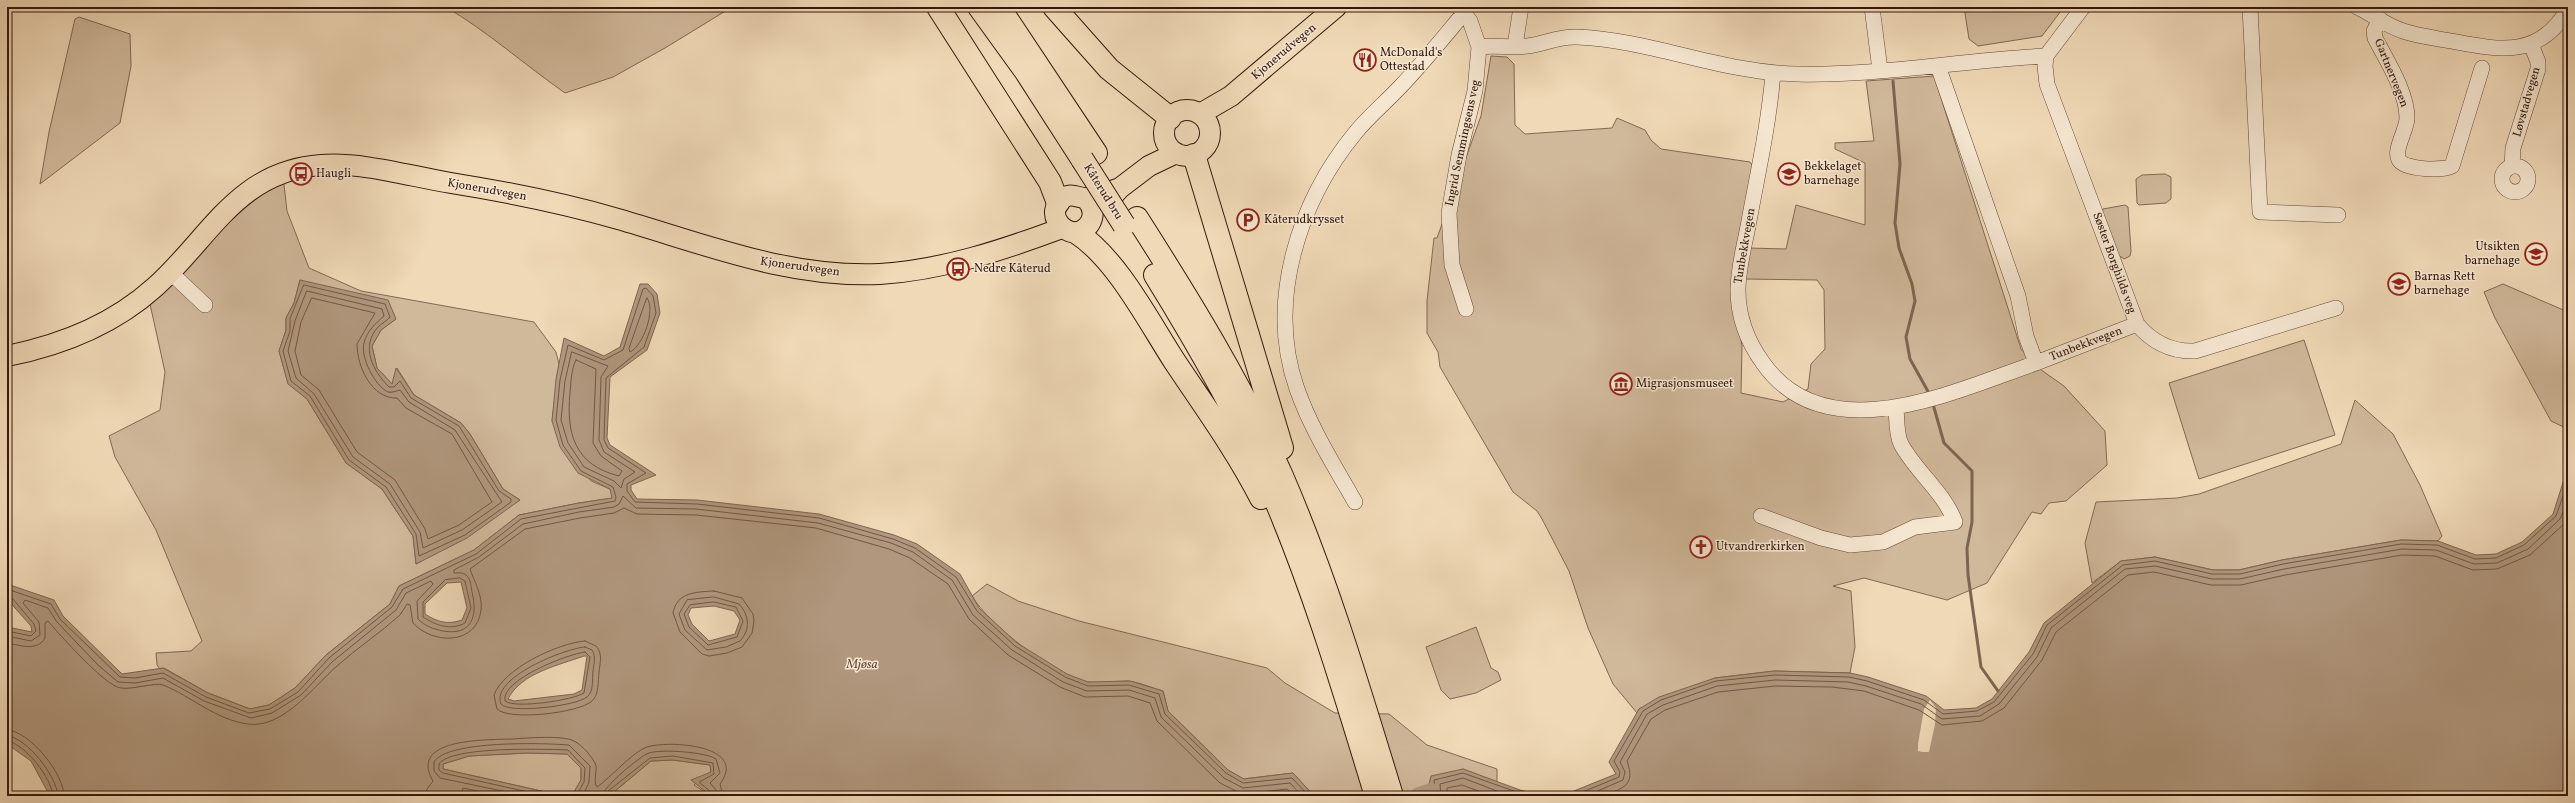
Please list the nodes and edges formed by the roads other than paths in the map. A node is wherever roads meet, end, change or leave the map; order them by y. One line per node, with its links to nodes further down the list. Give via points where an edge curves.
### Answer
1 (938, 7): 29 (highway, via 1050,182)
2 (980, 7): 25 (highway)
3 (999, 7): 25 (highway)
4 (1054, 7): 22 (highway, via 1109,69)
5 (1336, 7): 23 (main road, Kjonerudvegen)
6 (1521, 7): 15 (street)
7 (1872, 7): 20 (street)
8 (2083, 7): 17 (street)
9 (2250, 7): 28 (street, via 2260,212)
10 (2357, 7): 13 (street, Gartnervegen)
11 (2568, 9): 14 (street, via 2556,28)
12 (1461, 10): 16 (street, Ingrid Semmingsens veg, via 1470,20); 38 (street, Ingrid Semmingsens veg, via 1402,85 1356,132 1333,165 1306,217 1289,270 1287,341 1297,388 1324,448)
13 (2380, 19): 14 (street, Gartnervegen, via 2404,31 2494,49 2515,49); 19 (street, Gartnervegen, via 2374,31 2375,38 2400,89 2406,110 2407,120 2398,155 2405,165 2440,169 2452,166)
14 (2531, 44): 26 (street, Løvstadvegen, via 2538,69 2513,148)
15 (1515, 46): 16 (street); 21 (street, via 1576,37 1636,45 1746,70)
16 (1479, 47): 33 (street, Ingrid Semmingsens veg, via 1475,91 1459,155 1449,213 1452,265)
17 (2046, 56): 18 (street); 34 (street, Søster Borghilds veg, via 2045,66 2050,94)
18 (1938, 66): 20 (street); 36 (street, Tunbekkvegen, via 2018,296 2026,336)
19 (2482, 68)
20 (1880, 70): 21 (street)
21 (1773, 73): 37 (street, Tunbekkvegen, via 1766,132 1739,277 1738,302 1743,326 1754,349 1772,375 1790,392 1825,406 1877,410)
22 (1170, 118): 23 (main road, via 1188,110); 24 (main road, via 1164,132)
23 (1204, 119): 24 (main road, Kjonerudvegen, via 1210,132 1207,145)
24 (1178, 149): 27 (main road, Kjonerudvegen); 40 (highway, via 1293,480)
25 (1089, 156): 40 (highway, Kåterud bru, via 1130,222 1209,335 1244,397 1281,475)
26 (2512, 166)
27 (1090, 207): 29 (main road, Kjonerudvegen, via 1088,226); 29 (main road, Kjonerudvegen, via 1074,194 1065,197)
28 (2338, 216)
29 (1063, 220): 30 (main road, Kjonerudvegen, via 1017,243 968,259 919,270 876,274 804,270 746,259 620,219 537,198 386,172 318,165 281,174 247,192 219,216); 40 (highway, via 1098,249 1118,274 1244,468)
30 (170, 272): 31 (street); 35 (main road, Kjonerudvegen, via 137,302 96,327 56,344)
31 (205, 305)
32 (2336, 308): 34 (street, Søster Borghilds veg, via 2195,351 2184,352 2160,344 2146,335)
33 (1466, 309)
34 (2137, 324): 36 (street, Tunbekkvegen)
35 (7, 356)
36 (2036, 363): 37 (street, Tunbekkvegen, via 1917,404)
37 (1896, 407): 39 (street, via 1901,443 1927,481 1949,506 1955,522 1915,527 1883,542 1850,545 1821,538)
38 (1355, 502)
39 (1761, 516)
40 (1308, 560): 41 (highway, via 1345,644)
41 (1377, 783): 42 (highway)
42 (1392, 796)

